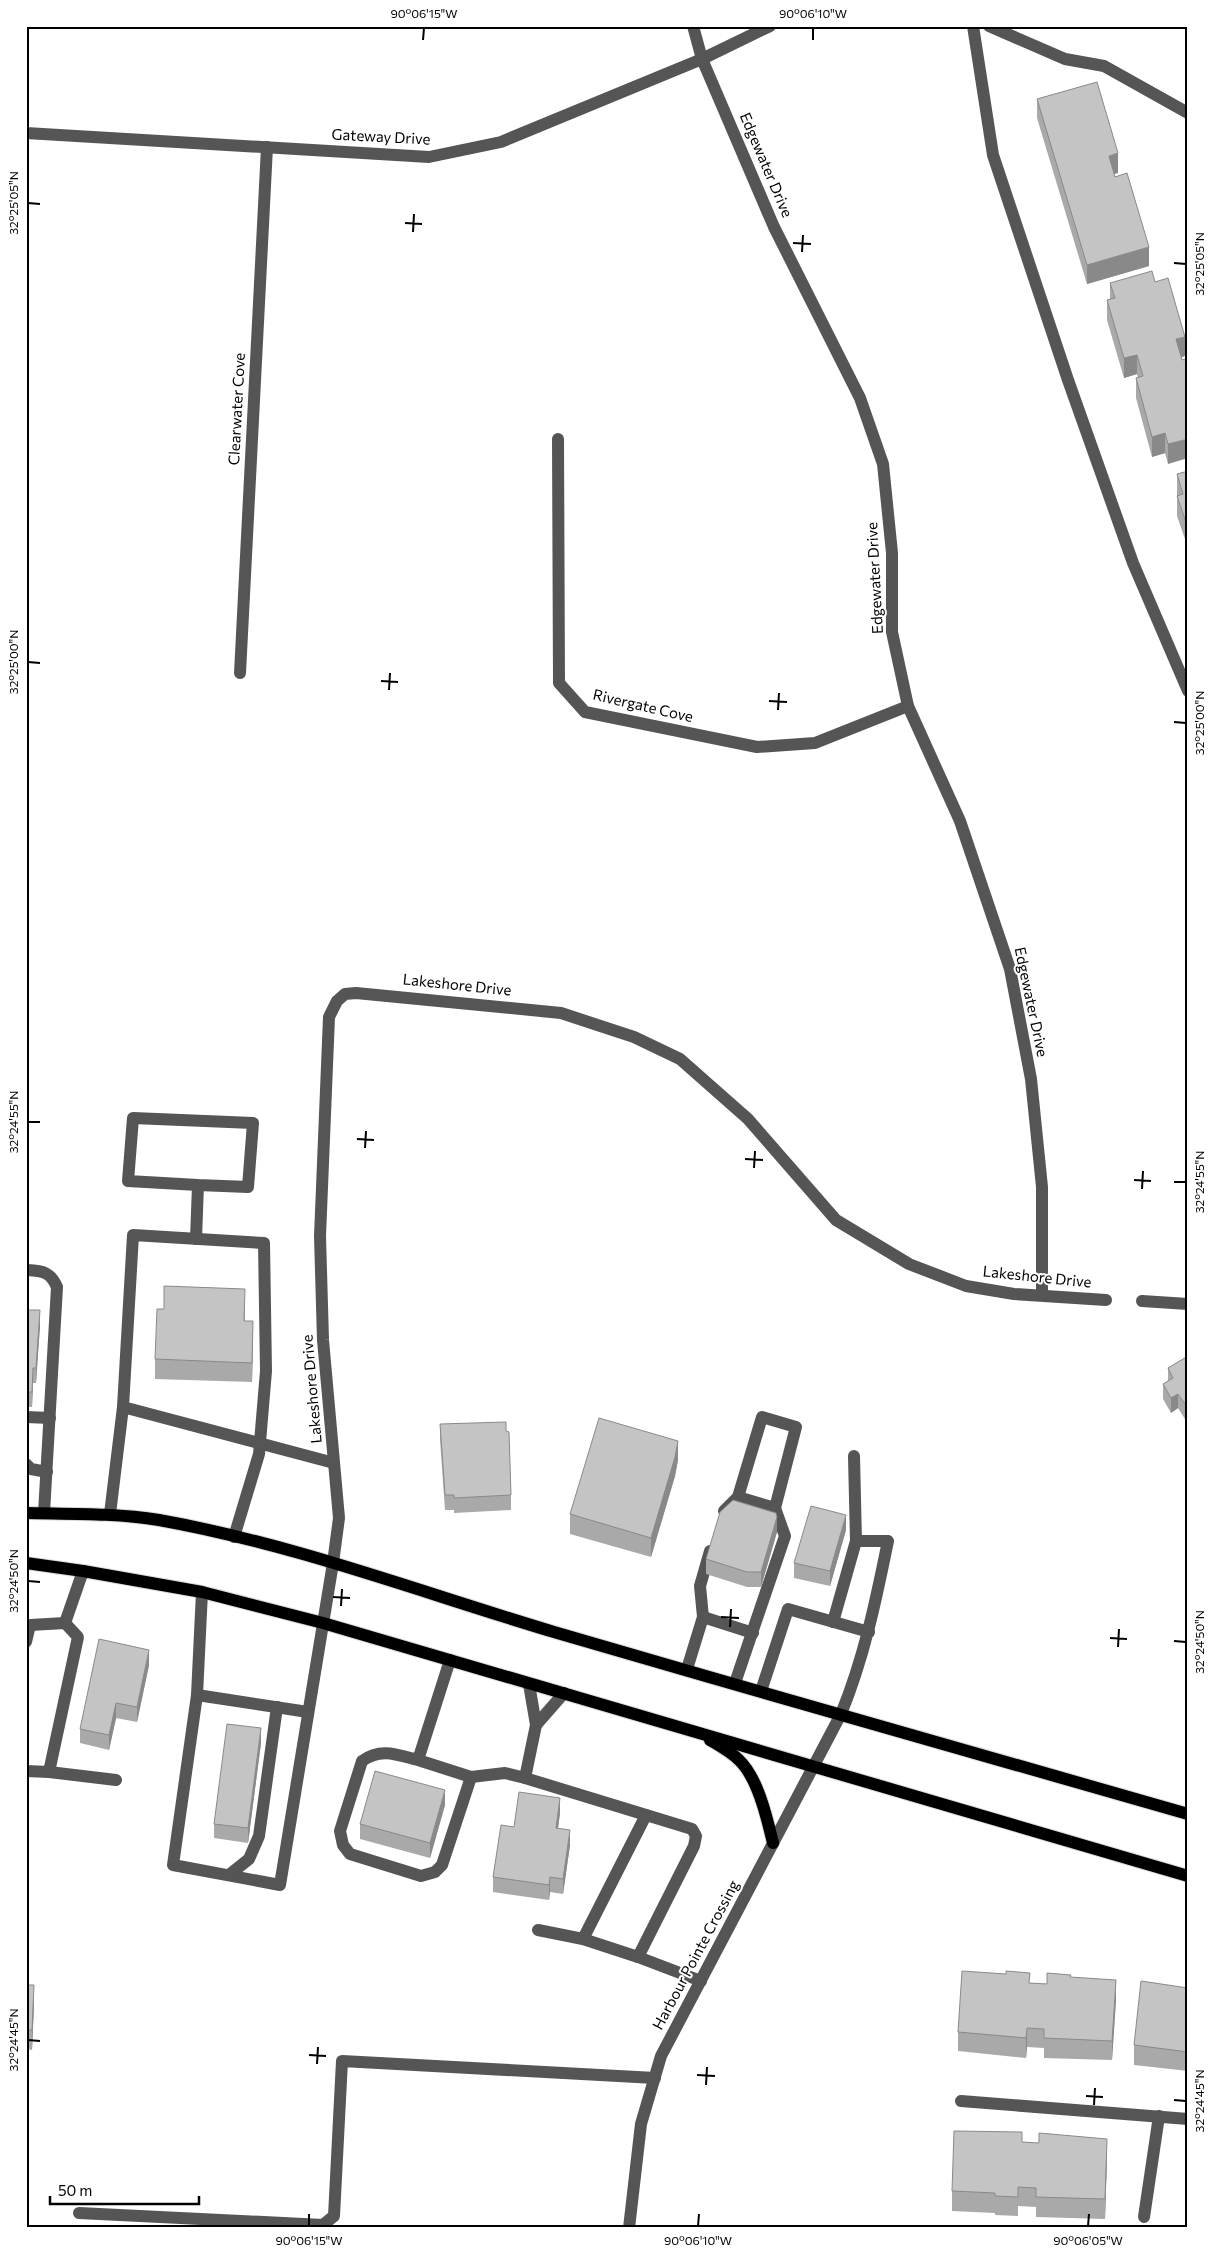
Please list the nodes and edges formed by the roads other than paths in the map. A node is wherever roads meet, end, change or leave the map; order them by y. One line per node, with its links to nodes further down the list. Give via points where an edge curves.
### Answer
1 (693, 26): 5 (street, Edgewater Drive)
2 (770, 26): 5 (street, Gateway Drive)
3 (973, 26): 11 (street, via 993,155 1133,563)
4 (989, 26): 6 (street, via 1065,59 1104,66)
5 (702, 59): 8 (street, Gateway Drive, via 501,142 429,157); 12 (street, Edgewater Drive, via 774,227 860,398 883,464 892,553 892,632)
6 (1188, 113)
7 (26, 134): 8 (street, Gateway Drive)
8 (267, 147): 10 (street, Clearwater Cove)
9 (558, 439): 12 (street, Rivergate Cove, via 559,683 585,712 757,747 815,743)
10 (240, 673)
11 (1188, 691)
12 (908, 706): 16 (street, Edgewater Drive, via 960,821 1010,969 1031,1079 1042,1187)
13 (198, 1185): 13 (street, via 248,1187 253,1123 132,1118 128,1181); 14 (street)
14 (196, 1239): 20 (street, via 133,1235); 23 (street, via 264,1244 266,1370)
15 (26, 1270): 22 (street, via 46,1272 57,1286)
16 (1042, 1295): 17 (street, Lakeshore Drive); 25 (street, Lakeshore Drive, via 966,1286 909,1264 836,1220 748,1119 680,1059 634,1037 561,1013 404,996 345,994 337,1001 330,1017 320,1236 323,1340)
17 (1106, 1300)
18 (1142, 1301): 19 (street)
19 (1188, 1304)
20 (123, 1407): 23 (street); 32 (street)
21 (26, 1418): 22 (street)
22 (50, 1418): 27 (street)
23 (260, 1444): 25 (street); 34 (street)
24 (854, 1456): 36 (street)
25 (334, 1463): 38 (street, Lakeshore Drive, via 339,1518)
26 (26, 1464): 27 (street, via 31,1469)
27 (47, 1472): 31 (street)
28 (738, 1497): 29 (street); 29 (street, via 762,1417 796,1427); 33 (street, via 721,1514)
29 (775, 1508): 45 (street, via 784,1536)
30 (26, 1513): 31 (main road)
31 (44, 1513): 32 (main road)
32 (110, 1514): 34 (main road, via 158,1520)
33 (718, 1523)
34 (234, 1537): 38 (main road)
35 (713, 1541): 41 (street, via 700,1586)
36 (856, 1541): 42 (street); 46 (street, Harbour Pointe Crossing, via 888,1541)
37 (26, 1563): 39 (main road)
38 (333, 1563): 44 (street, Lakeshore Drive); 49 (main road)
39 (83, 1571): 40 (main road); 43 (street)
40 (202, 1592): 44 (main road); 54 (street)
41 (703, 1617): 45 (street); 49 (street)
42 (833, 1622): 46 (street); 52 (street, via 788,1609)
43 (65, 1623): 47 (street, via 30,1625); 63 (street, via 78,1636)
44 (323, 1623): 48 (main road); 56 (street, Lakeshore Drive)
45 (753, 1632): 50 (street)
46 (869, 1632): 57 (street, Harbour Pointe Crossing)
47 (26, 1642)
48 (450, 1660): 51 (main road); 60 (street)
49 (687, 1670): 50 (main road)
50 (735, 1683): 52 (main road)
51 (529, 1684): 53 (main road); 58 (street)
52 (761, 1691): 57 (main road)
53 (564, 1694): 58 (street); 59 (main road)
54 (198, 1695): 55 (street); 70 (street, via 173,1865)
55 (276, 1707): 56 (street); 70 (street, via 258,1836 249,1859)
56 (308, 1712): 70 (street, Lakeshore Drive, via 280,1885)
57 (841, 1714): 61 (street, Harbour Pointe Crossing); 67 (main road)
58 (536, 1725): 65 (street)
59 (698, 1732): 61 (main road); 69 (main road, via 747,1770 761,1801)
60 (418, 1760): 64 (street); 64 (street, via 383,1751 362,1761 340,1831 343,1845 350,1854 421,1876 435,1872 442,1865)
61 (813, 1765): 69 (street, Harbour Pointe Crossing); 71 (main road)
62 (26, 1771): 63 (street)
63 (49, 1772): 66 (street)
64 (472, 1777): 65 (street, via 505,1773)
65 (525, 1778): 68 (street)
66 (116, 1780)
67 (1188, 1814)
68 (646, 1815): 73 (street); 74 (street, via 692,1829 696,1836 694,1846)
69 (773, 1843): 75 (street, Harbour Pointe Crossing)
70 (229, 1875)
71 (1188, 1876)
72 (538, 1930): 73 (street)
73 (583, 1938): 74 (street)
74 (638, 1957): 75 (street)
75 (701, 1981): 76 (street, Harbour Pointe Crossing, via 661,2056)
76 (655, 2078): 80 (street, via 342,2061 334,2216 323,2224); 82 (street, Harbour Pointe Crossing, via 641,2124)
77 (961, 2101): 78 (street)
78 (1159, 2116): 79 (street); 81 (street)
79 (1188, 2119)
80 (79, 2213)
81 (1144, 2217)
82 (628, 2228)

